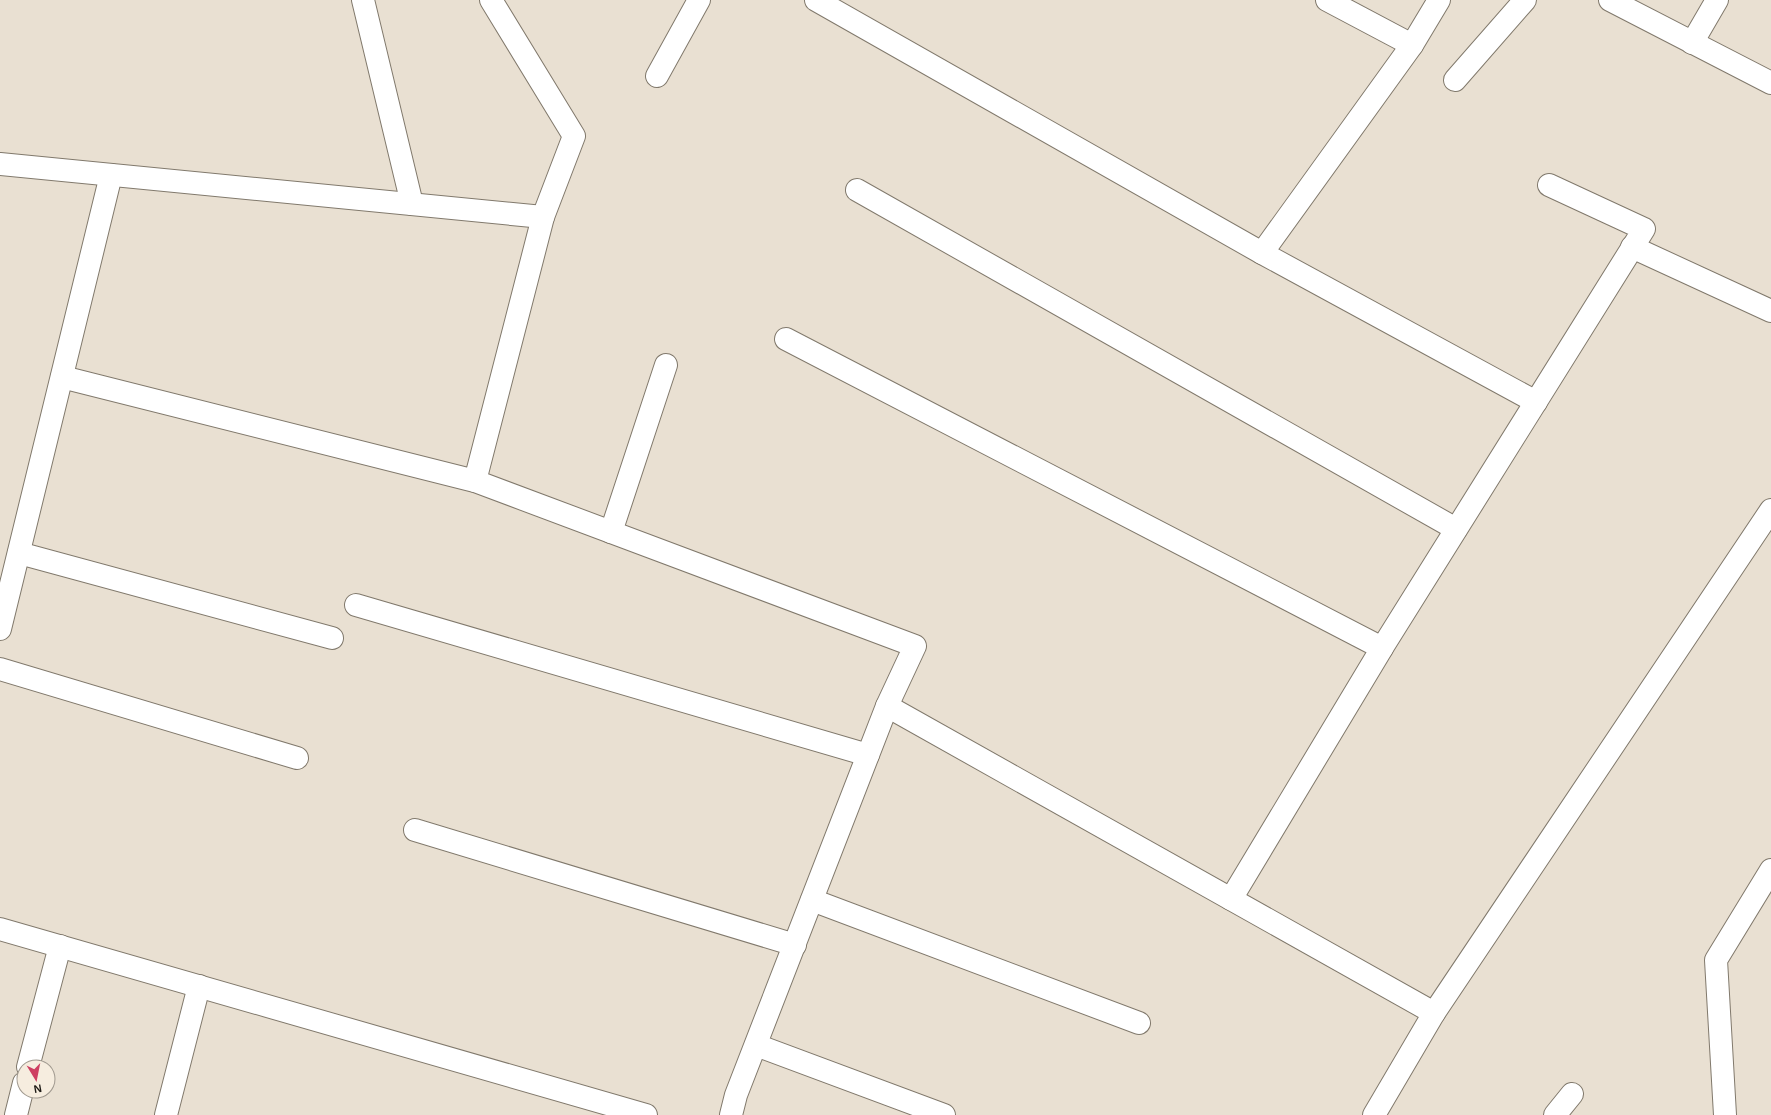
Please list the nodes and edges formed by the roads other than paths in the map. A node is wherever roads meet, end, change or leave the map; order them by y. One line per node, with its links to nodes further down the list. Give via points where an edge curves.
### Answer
1 (363, 0): 19 (street)
2 (491, 0): 20 (street, via 574,136)
3 (699, 0): 12 (street)
4 (816, 0): 22 (street)
5 (1327, 0): 11 (street)
6 (1439, 0): 11 (street)
7 (1525, 0): 13 (street)
8 (1610, 0): 10 (street)
9 (1717, 0): 10 (street)
10 (1692, 43): 14 (street)
11 (1412, 45): 22 (street)
12 (658, 76)
13 (1455, 80)
14 (1771, 84)
15 (0, 164): 16 (street)
16 (112, 175): 19 (street); 26 (street)
17 (1549, 186): 21 (street, via 1644,229)
18 (857, 190): 30 (street)
19 (412, 204): 20 (street)
20 (543, 217): 28 (street)
21 (1632, 248): 23 (street); 27 (street)
22 (1262, 253): 27 (street)
23 (1771, 311)
24 (786, 339): 36 (street)
25 (666, 364): 31 (street)
26 (62, 377): 28 (street); 32 (street)
27 (1536, 402): 30 (street)
28 (474, 481): 31 (street)
29 (1771, 510): 49 (street)
30 (1456, 529): 36 (street)
31 (611, 532): 38 (street, via 915,646)
32 (19, 553): 34 (street); 35 (street)
33 (356, 605): 39 (street)
34 (0, 629)
35 (332, 638)
36 (1382, 648): 43 (street)
37 (0, 669): 40 (street)
38 (887, 706): 39 (street); 43 (street)
39 (868, 755): 44 (street)
40 (297, 758)
41 (415, 830): 46 (street)
42 (1771, 870): 62 (street, via 1716,960)
43 (1231, 899): 49 (street)
44 (812, 900): 46 (street); 50 (street)
45 (0, 929): 47 (street)
46 (795, 945): 51 (street)
47 (60, 946): 48 (street); 52 (street)
48 (199, 986): 56 (street); 57 (street)
49 (1434, 1013): 60 (street)
50 (1138, 1023)
51 (756, 1045): 58 (street); 59 (street)
52 (30, 1059)
53 (1572, 1094): 61 (street)
54 (20, 1099): 55 (street)
55 (16, 1115)
56 (166, 1115)
57 (646, 1115)
58 (731, 1115)
59 (944, 1115)
60 (1374, 1115)
61 (1555, 1115)
62 (1725, 1115)

